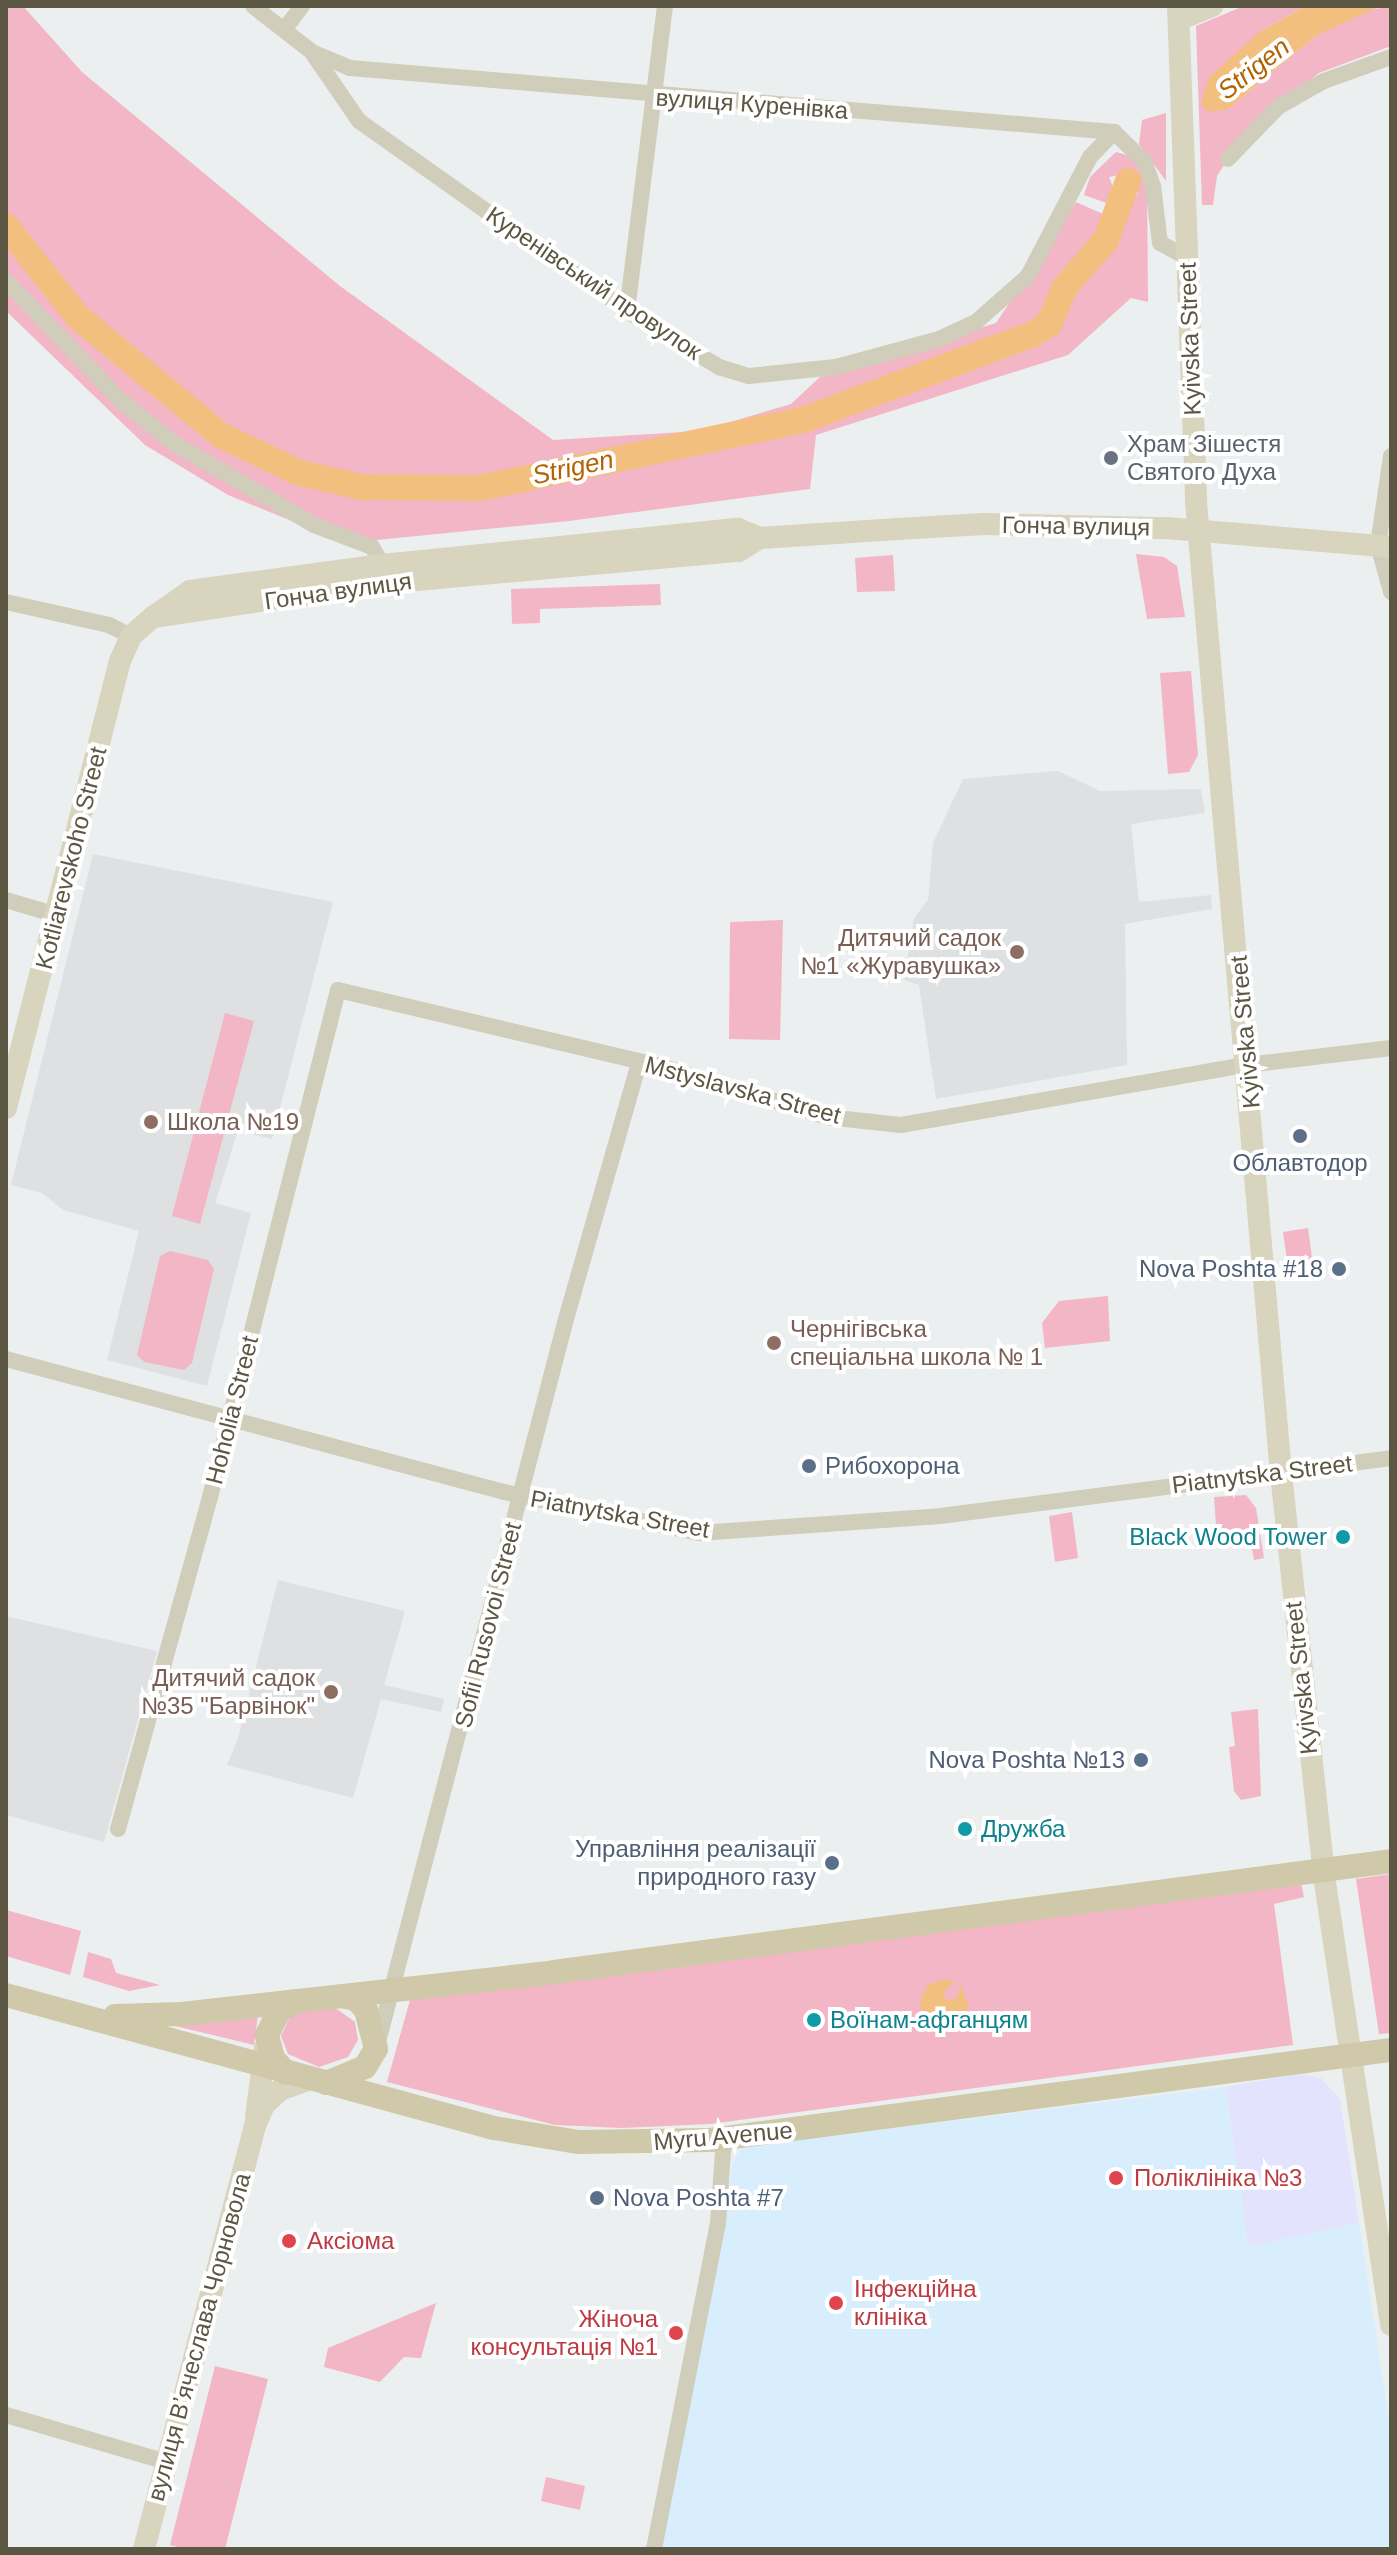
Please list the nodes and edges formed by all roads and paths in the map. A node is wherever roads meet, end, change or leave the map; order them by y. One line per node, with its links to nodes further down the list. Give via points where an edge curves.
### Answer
1 (253, 6): 6 (street, вулиця Куренівка)
2 (302, 6): 6 (street)
3 (665, 6): 9 (street)
4 (1213, 6): 5 (main road)
5 (1179, 13): 12 (main road, Kyivska Street)
6 (284, 30): 7 (street, вулиця Куренівка)
7 (312, 52): 9 (street, вулиця Куренівка, via 350,68); 14 (street, Куренівський провулок, via 359,121)
8 (1391, 57): 11 (street, via 1324,81 1278,107)
9 (651, 97): 10 (street, вулиця Куренівка); 14 (street)
10 (1114, 132): 12 (street, via 1144,161 1153,186 1160,243); 14 (street, Куренівський провулок, via 1090,157 1028,276 976,322 939,339 836,367 749,376 719,367)
11 (1228, 159)
12 (1186, 257): 16 (main road, Kyivska Street)
13 (6, 281): 19 (street, Гонча вулиця, via 99,380 175,444 314,525 372,547)
14 (627, 311)
15 (1391, 456): 18 (street)
16 (1199, 531): 17 (main road, Гонча вулиця, via 984,524); 18 (main road, Гонча вулиця); 29 (main road, Kyivska Street)
17 (760, 538): 19 (main road, Гонча вулиця, via 738,529); 22 (main road, Гонча вулиця, via 739,551 373,584)
18 (1385, 546): 20 (street)
19 (383, 565): 22 (main road, Гонча вулиця, via 190,591)
20 (1391, 592)
21 (6, 602): 23 (street, via 109,625)
22 (153, 617): 23 (main road, Kotliarevskoho Street)
23 (131, 636): 25 (main road, Kotliarevskoho Street, via 120,661)
24 (6, 900): 25 (street)
25 (57, 915): 30 (main road, Kotliarevskoho Street)
26 (338, 990): 28 (street, Mstyslavska Street); 32 (street, Hoholia Street)
27 (1391, 1048): 29 (street, Mstyslavska Street)
28 (639, 1062): 29 (street, Mstyslavska Street, via 827,1117 901,1125); 35 (street, Sofii Rusovoi Street)
29 (1246, 1065): 34 (main road, Kyivska Street)
30 (6, 1108)
31 (6, 1359): 32 (street, Piatnytska Street)
32 (229, 1419): 35 (street, Piatnytska Street); 36 (street, Hoholia Street)
33 (1391, 1458): 34 (street, Piatnytska Street)
34 (1281, 1473): 35 (street, Piatnytska Street, via 940,1516 699,1533); 38 (main road, Kyivska Street)
35 (521, 1496): 39 (street, Sofii Rusovoi Street)
36 (118, 1829)
37 (1391, 1861): 38 (main road, Myru Avenue)
38 (1323, 1869): 39 (main road, Myru Avenue); 47 (main road, Kyivska Street)
39 (395, 1989): 41 (main road, Myru Avenue); 45 (street, Sofii Rusovoi Street)
40 (6, 1995): 43 (main road, Myru Avenue)
41 (341, 1996): 42 (main road, Myru Avenue); 45 (main road, via 356,1999 366,2010)
42 (297, 2001): 43 (main road, Myru Avenue, via 135,2018); 44 (main road, via 280,2010)
43 (66, 2012): 48 (main road, Myru Avenue)
44 (267, 2035): 48 (main road, вулиця Вʼячеслава Чорновола); 49 (main road, via 273,2058)
45 (376, 2049): 50 (main road, via 357,2072)
46 (1391, 2050): 47 (main road, Myru Avenue)
47 (1351, 2056): 52 (main road, Myru Avenue); 53 (main road, Kyivska Street)
48 (261, 2066): 49 (main road, Myru Avenue); 51 (main road, вулиця Вʼячеслава Чорновола)
49 (286, 2073): 50 (main road, Myru Avenue)
50 (319, 2081): 51 (main road, вулиця Вʼячеслава Чорновола, via 280,2090 264,2105); 52 (main road, Myru Avenue, via 494,2128 579,2142)
51 (255, 2126): 55 (main road, вулиця Вʼячеслава Чорновола)
52 (724, 2138): 56 (street, via 718,2223)
53 (1391, 2325)
54 (6, 2415): 55 (street)
55 (167, 2462): 57 (main road, вулиця Вʼячеслава Чорновола)
56 (655, 2544)
57 (144, 2549)

